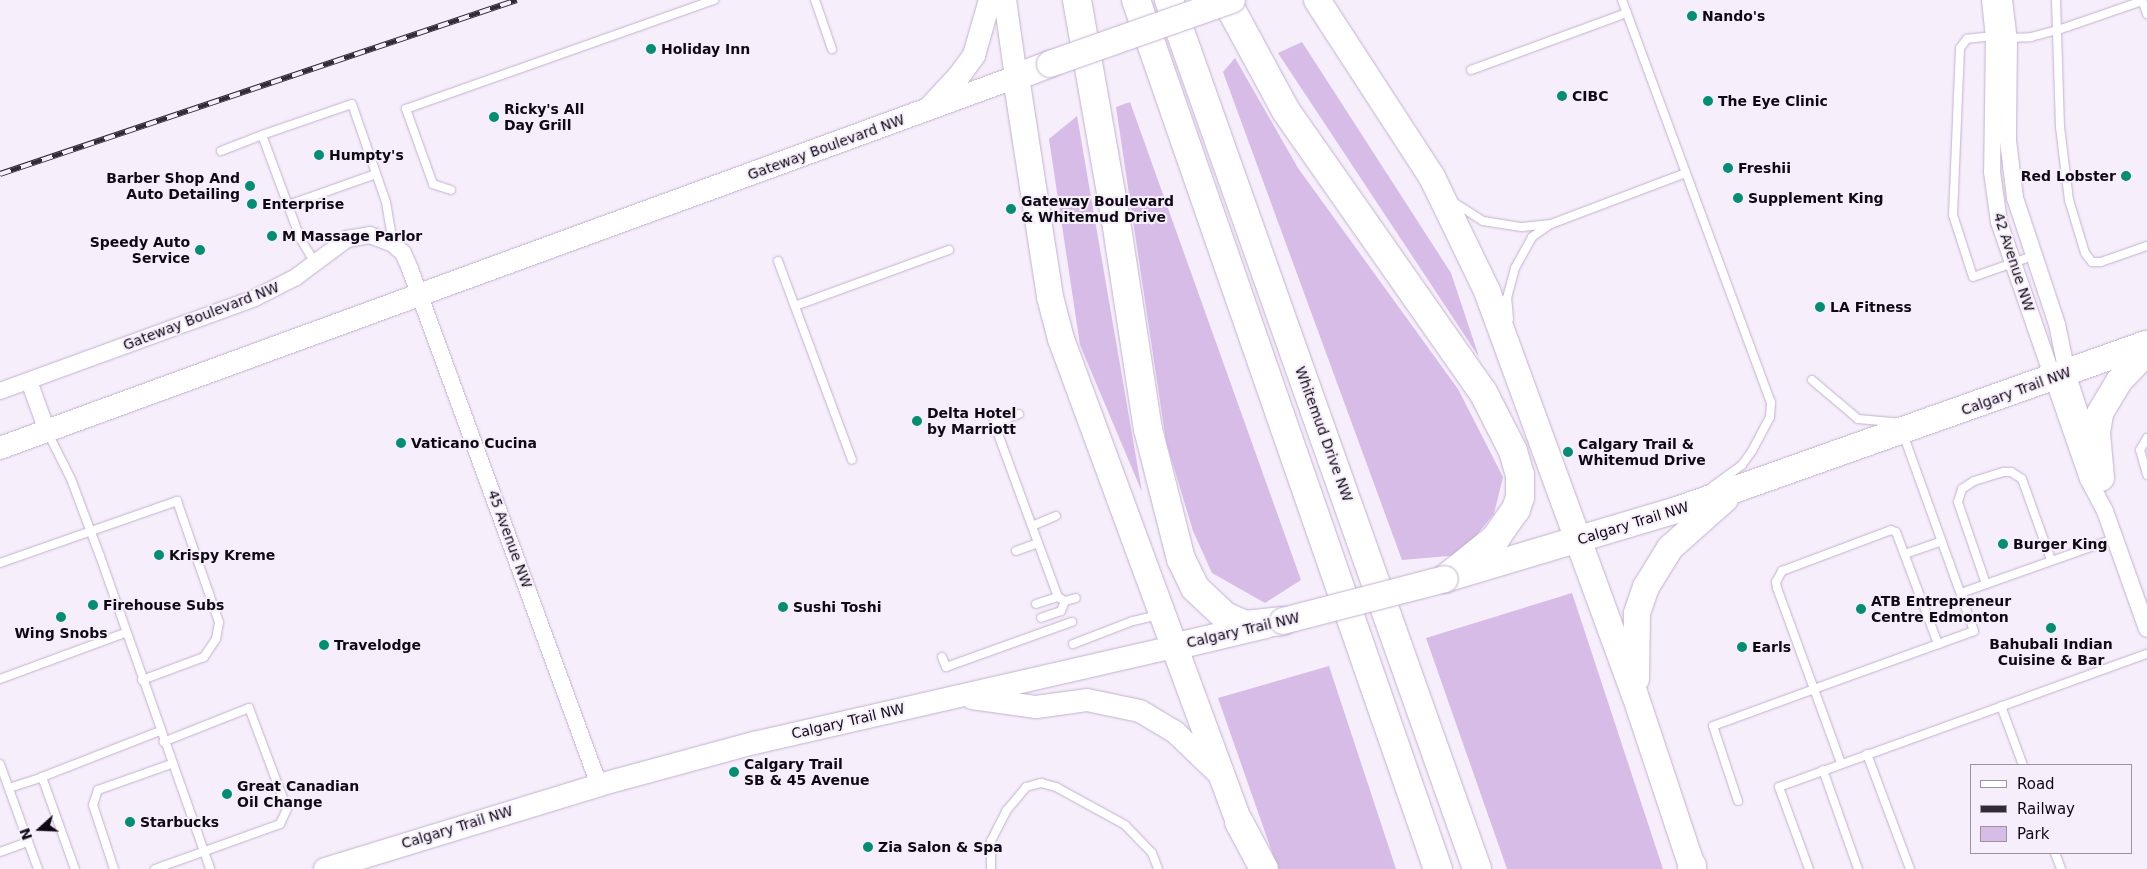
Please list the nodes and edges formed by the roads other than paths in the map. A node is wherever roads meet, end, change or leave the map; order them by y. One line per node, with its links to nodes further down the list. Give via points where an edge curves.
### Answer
1 (714, 0): 29 (lane, via 406,110 433,184)
2 (815, 0): 20 (lane)
3 (990, 0): 23 (main road, via 974,54)
4 (1005, 0): 22 (main road)
5 (1077, 0): 79 (highway, via 1116,221 1149,437 1181,559 1195,588 1225,616 1245,624)
6 (1136, 0): 122 (highway)
7 (1169, 0): 123 (highway, Whitemud Drive NW)
8 (1226, 0): 70 (highway, via 1286,111 1483,392 1513,451 1520,475 1516,509 1496,538)
9 (1232, 0): 22 (highway, Gateway Boulevard NW, bridge)
10 (1317, 0): 28 (highway)
11 (1622, 0): 16 (lane)
12 (1990, 0): 19 (street, 42 Avenue NW)
13 (2004, 0): 19 (street, 42 Avenue NW)
14 (2056, 0): 18 (lane)
15 (2142, 0): 17 (lane); 18 (lane)
16 (1627, 13): 21 (lane); 27 (lane)
17 (2147, 14)
18 (2058, 30): 19 (lane, via 2031,37); 33 (lane, via 2056,87 2060,127 2069,200 2085,253 2092,262 2101,262)
19 (2001, 37): 35 (street, 42 Avenue NW, via 2010,175); 38 (street, 42 Avenue NW, via 1992,172 1999,222); 38 (lane, via 1966,40 1960,48 1953,215 1974,277)
20 (832, 49)
21 (1472, 70)
22 (1016, 77): 23 (main road, Gateway Boulevard NW); 77 (highway, via 1041,253 1061,339)
23 (927, 111): 39 (main road, Gateway Boulevard NW)
24 (262, 136): 25 (lane); 26 (lane, via 352,104); 30 (lane)
25 (221, 151)
26 (376, 174): 30 (lane); 32 (lane, via 386,202)
27 (1686, 174): 31 (lane); 57 (lane, via 1769,396 1770,417 1747,458 1733,473)
28 (1432, 177): 31 (lane, via 1464,211 1483,221 1522,227); 42 (highway, via 1470,254)
29 (451, 190)
30 (288, 205): 37 (lane, via 300,238)
31 (1551, 224): 42 (lane, via 1532,237 1509,282 1507,298)
32 (393, 244): 37 (street, Gateway Boulevard NW, via 370,235 347,239); 39 (street, via 403,253)
33 (2147, 246)
34 (949, 250): 40 (lane)
35 (2033, 256): 38 (lane); 43 (street, 42 Avenue NW, via 2058,331)
36 (778, 261): 40 (lane)
37 (315, 263): 44 (street, Gateway Boulevard NW, via 296,277 255,298)
38 (2013, 263): 43 (street, 42 Avenue NW)
39 (420, 295): 49 (main road, Gateway Boulevard NW); 104 (street, 45 Avenue NW)
40 (795, 306): 53 (lane)
41 (2144, 344): 43 (highway, Calgary Trail NW); 55 (highway, via 2100,412)
42 (1513, 358): 63 (highway)
43 (2060, 375): 48 (highway, Calgary Trail NW); 55 (street, 42 Avenue NW); 58 (street, 42 Avenue NW, via 2088,479)
44 (29, 380): 46 (street, Gateway Boulevard NW); 49 (street)
45 (1812, 380): 48 (lane, via 1858,419 1876,422)
46 (0, 391)
47 (1019, 414): 60 (lane, via 994,423)
48 (1936, 420): 50 (highway, Calgary Trail NW)
49 (47, 431): 52 (main road, Gateway Boulevard NW); 61 (lane, via 71,479)
50 (1902, 432): 56 (highway, Calgary Trail NW); 64 (lane)
51 (2147, 438): 54 (lane, via 2140,450)
52 (0, 448)
53 (852, 460)
54 (2147, 475)
55 (2101, 478): 58 (street, 42 Avenue NW)
56 (1736, 490): 57 (highway, Calgary Trail NW); 91 (highway, via 1670,548 1646,587 1637,613)
57 (1677, 510): 63 (highway, Calgary Trail NW)
58 (2105, 511): 62 (street, 42 Avenue NW)
59 (1056, 516): 60 (lane)
60 (1032, 526): 65 (lane)
61 (90, 530): 69 (lane); 82 (lane); 89 (lane, via 177,501 219,622 216,640 204,657)
62 (2116, 538): 68 (lane); 81 (street, 42 Avenue NW)
63 (1578, 540): 70 (highway, Calgary Trail NW); 91 (highway)
64 (1942, 541): 67 (lane); 72 (lane)
65 (1038, 543): 66 (lane); 73 (lane)
66 (1016, 551)
67 (1905, 554): 84 (lane); 90 (lane, via 1896,532 1891,530 1786,568 1778,576 1777,588)
68 (2052, 560): 71 (lane); 71 (lane, via 2026,486 2011,472 1998,473 1968,484 1958,495 1959,508)
69 (0, 563)
70 (1445, 579): 79 (highway, Calgary Trail NW, bridge)
71 (1986, 584): 72 (lane)
72 (1960, 593): 84 (lane, via 1974,631)
73 (1058, 597): 75 (lane); 76 (lane)
74 (1076, 598): 75 (lane)
75 (1065, 601): 78 (lane, via 1061,611)
76 (1036, 604)
77 (1164, 614): 83 (lane, via 1133,620); 85 (highway)
78 (1041, 618)
79 (1283, 621): 85 (highway, Calgary Trail NW)
80 (1072, 622): 87 (lane, via 946,667)
81 (2147, 629)
82 (125, 634): 88 (lane); 89 (lane)
83 (1073, 644)
84 (1938, 644): 90 (lane)
85 (1176, 646): 92 (main road, Calgary Trail NW); 102 (highway)
86 (2147, 654): 93 (lane)
87 (942, 657)
88 (0, 679)
89 (142, 680): 94 (lane)
90 (1814, 688): 97 (lane); 106 (lane, via 1713,726)
91 (1635, 695): 112 (highway)
92 (958, 696): 102 (main road, via 1036,707 1087,700 1140,711 1175,732); 104 (main road, Calgary Trail NW)
93 (2001, 706): 96 (lane); 100 (lane)
94 (160, 731): 95 (lane); 103 (lane)
95 (163, 742): 99 (lane); 110 (lane, via 249,708 287,809 280,824)
96 (1867, 754): 97 (lane); 126 (lane)
97 (1841, 763): 101 (lane)
98 (0, 764): 105 (lane)
99 (171, 764): 110 (lane); 115 (lane, via 98,790 93,805)
100 (2023, 764)
101 (1823, 770): 124 (lane, via 1779,787); 125 (lane)
102 (1219, 774): 107 (highway)
103 (42, 776): 105 (lane); 114 (lane)
104 (599, 784): 118 (main road, Calgary Trail NW)
105 (9, 788): 108 (lane)
106 (1738, 801)
107 (1239, 822): 121 (highway)
108 (28, 842): 109 (lane); 113 (lane)
109 (0, 852)
110 (203, 852): 116 (lane); 117 (lane)
111 (2055, 854): 127 (lane)
112 (1692, 868)
113 (38, 869)
114 (75, 869)
115 (114, 869)
116 (155, 869)
117 (210, 869)
118 (324, 869)
119 (991, 869): 120 (lane, via 991,841 1006,810 1026,787 1041,783 1056,787 1125,825 1152,853)
120 (1158, 869)
121 (1264, 869)
122 (1438, 869)
123 (1477, 869)
124 (1809, 869)
125 (1858, 869)
126 (1910, 869)
127 (2060, 869)

